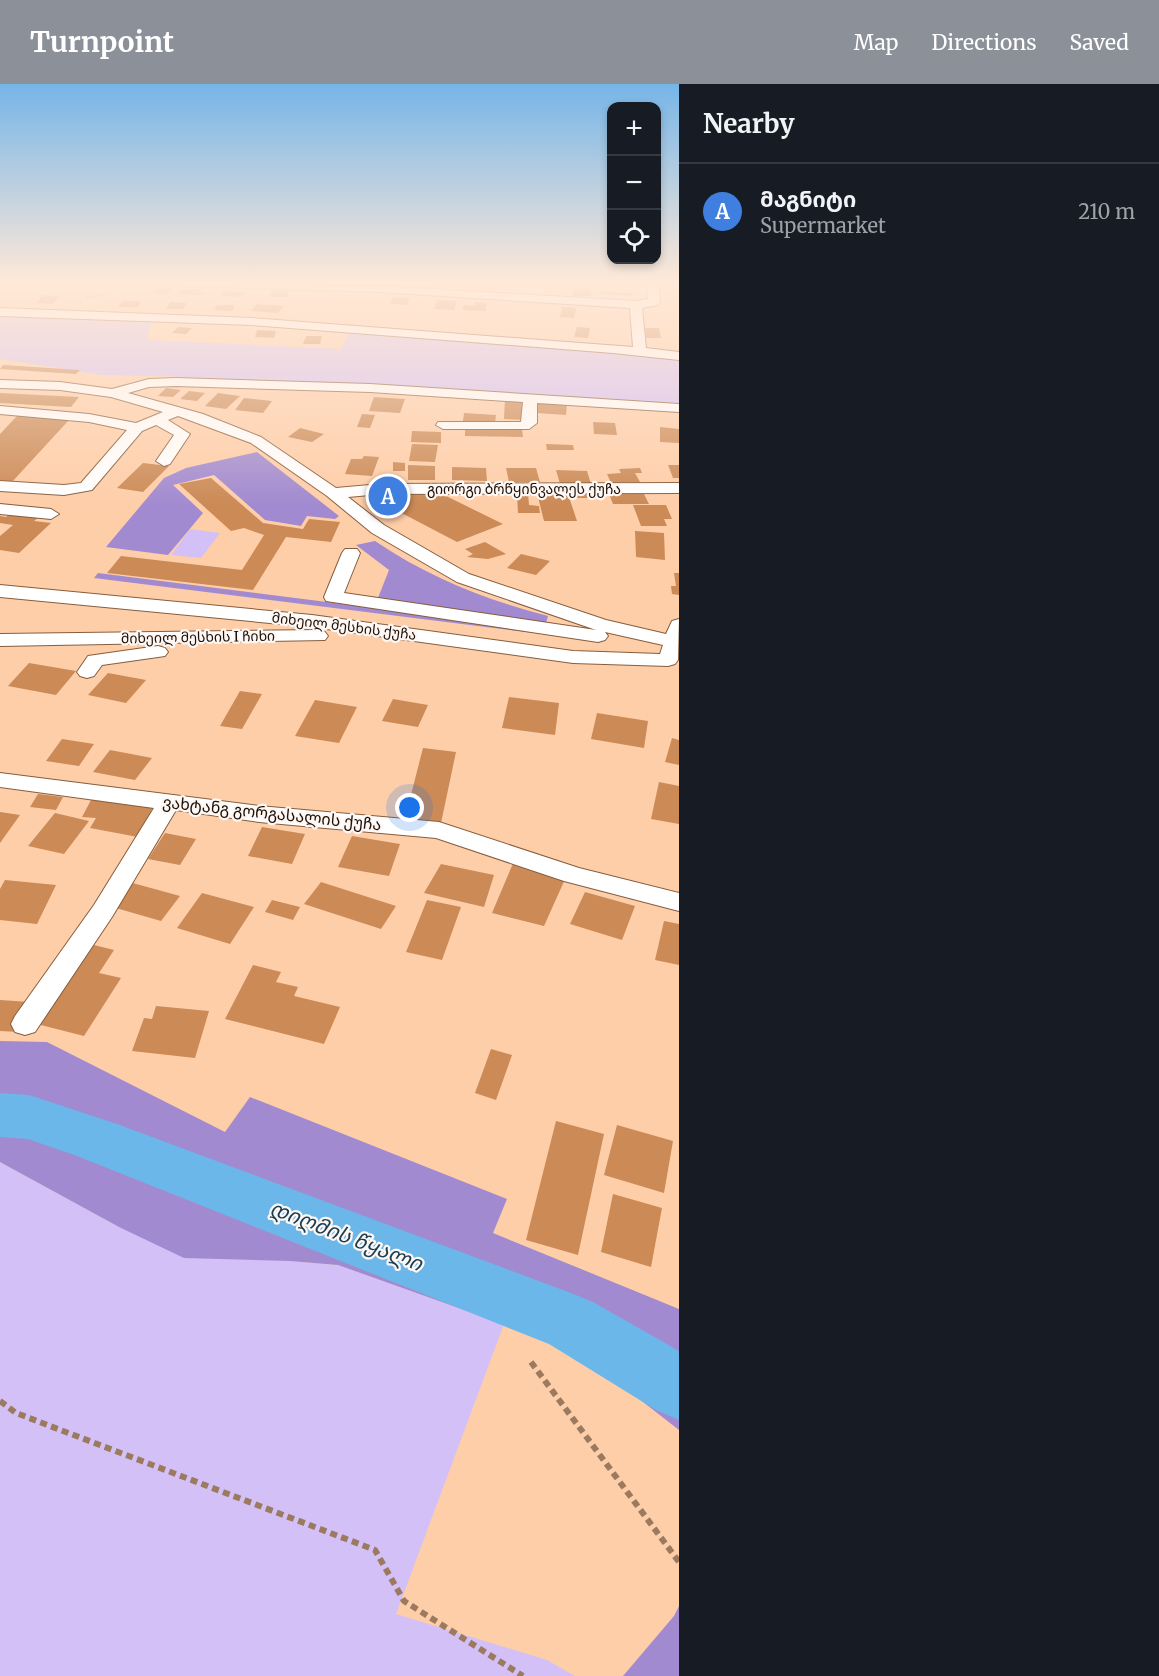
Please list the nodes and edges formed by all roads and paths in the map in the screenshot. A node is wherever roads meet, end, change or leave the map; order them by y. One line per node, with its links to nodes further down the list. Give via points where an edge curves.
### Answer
1 (0, 384): 2 (street)
2 (112, 393): 3 (street, via 149,383 176,382); 5 (street)
3 (530, 398): 4 (street); 8 (street, via 530,423 524,426)
4 (679, 408)
5 (177, 411): 7 (street); 13 (street, via 256,440)
6 (3, 414): 9 (street, via 89,418)
7 (157, 420): 9 (street); 10 (street, via 183,434)
8 (443, 425)
9 (137, 428): 11 (street, via 86,487 64,490)
10 (164, 461)
11 (0, 486)
12 (679, 488): 13 (street, გიორგი ბრწყინვალეს ქუჩა, via 381,489)
13 (333, 493): 18 (street, via 378,529 463,578)
14 (0, 509): 15 (street)
15 (51, 514)
16 (351, 553): 18 (street, via 333,597 607,637)
17 (0, 591): 21 (street, მიხეილ მესხის ქუჩა, via 312,621)
18 (649, 638): 19 (street)
19 (678, 639): 21 (street, მიხეილ მესხის ქუჩა, via 668,660 573,657)
20 (0, 640): 22 (street, მიხეილ მესხის I ჩიხი, via 327,636)
21 (467, 641): 22 (street, მიხეილ მესხის I ჩიხი)
22 (377, 642): 23 (street, via 301,642 167,651 95,660)
23 (87, 672)
24 (0, 780): 25 (street, ვახტანგ გორგასალის ქუჩა)
25 (169, 802): 26 (street, ვახტანგ გორგასალის ქუჩა, via 439,830 573,875); 27 (street, via 103,911)
26 (679, 902)
27 (25, 1024)
28 (531, 1362): 30 (path)
29 (0, 1401): 31 (path, via 16,1413 375,1550 404,1600)
30 (679, 1562)
31 (523, 1676)

